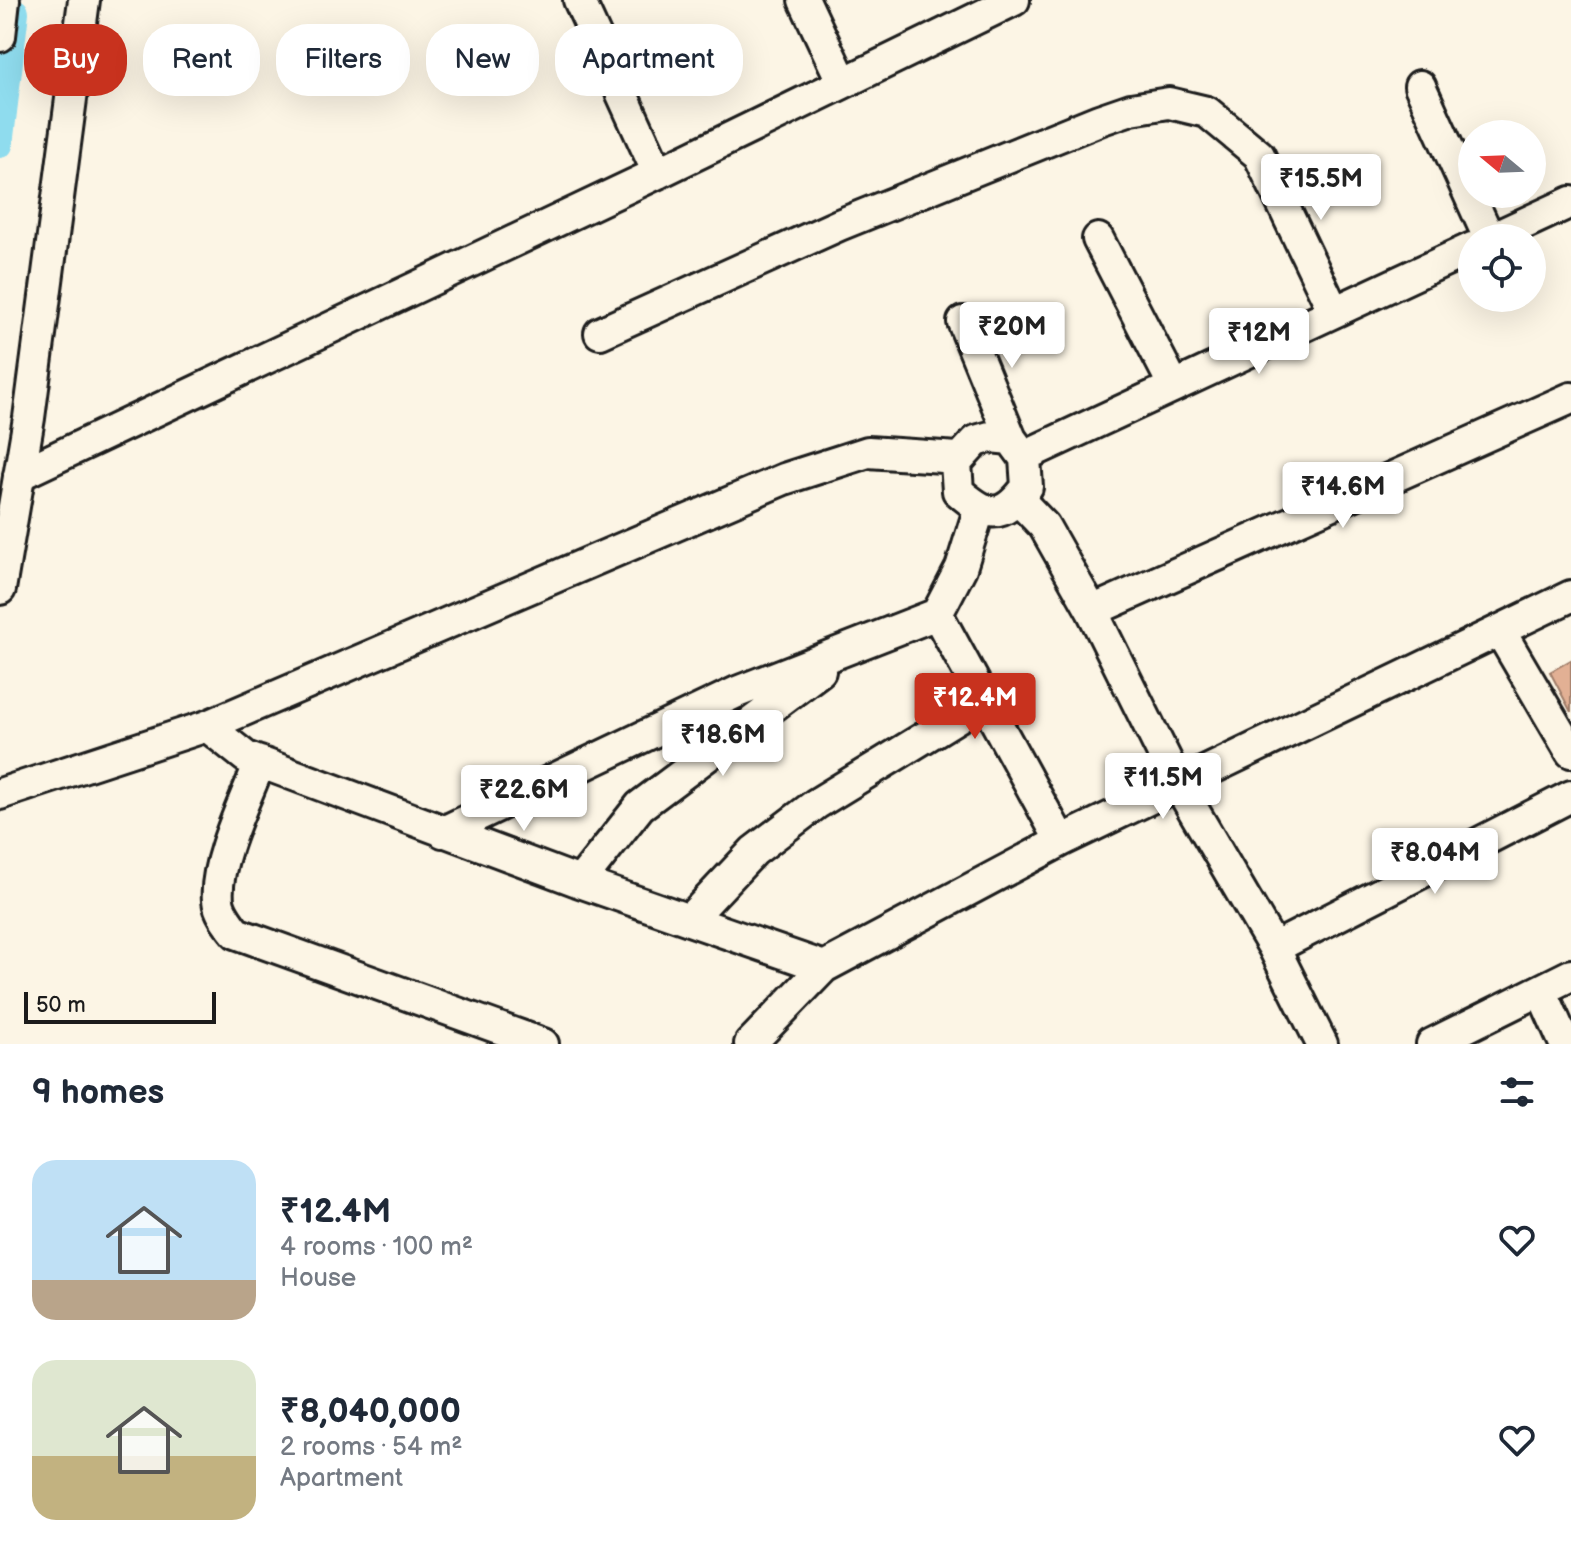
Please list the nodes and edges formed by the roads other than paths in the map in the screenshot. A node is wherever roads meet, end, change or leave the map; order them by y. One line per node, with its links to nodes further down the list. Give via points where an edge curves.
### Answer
1 (4, 0): 7 (street)
2 (84, 0): 23 (street)
3 (579, 0): 10 (street)
4 (804, 0): 8 (street)
5 (1014, 0): 6 (street)
6 (962, 11): 8 (street)
7 (0, 36)
8 (843, 83): 10 (street)
9 (1420, 86): 12 (street)
10 (658, 173): 23 (street)
11 (1571, 202): 13 (street)
12 (1484, 224)
13 (1522, 224)
14 (1098, 239): 19 (street)
15 (1458, 254): 16 (street)
16 (1334, 312): 18 (street, via 1259,155 1207,112 1169,103 1131,109 1070,131 839,225); 19 (street)
17 (963, 322): 21 (street)
18 (600, 333)
19 (1174, 386): 21 (street)
20 (1571, 398): 28 (street)
21 (1018, 448): 22 (street, via 990,437 976,441); 24 (street, via 1027,487)
22 (958, 458): 25 (street, via 958,491); 33 (street, via 868,452 784,479)
23 (19, 475): 26 (street)
24 (1018, 499): 25 (street, via 1008,508); 28 (street, via 1044,526)
25 (979, 510): 29 (street, via 961,568)
26 (0, 589)
27 (1571, 596): 30 (street)
28 (1092, 611): 36 (street)
29 (937, 614): 31 (street); 32 (street)
30 (1500, 631): 34 (street); 36 (street)
31 (845, 652): 39 (street, via 737,692); 41 (street, via 640,806)
32 (984, 701): 40 (street); 42 (street, via 816,804 754,851)
33 (207, 726): 35 (street); 37 (street)
34 (1571, 752)
35 (260, 762): 39 (street); 47 (street, via 218,873 218,903 236,933)
36 (1178, 784): 40 (street); 43 (street)
37 (0, 794)
38 (1571, 796): 43 (street)
39 (443, 832): 41 (street)
40 (1061, 841): 44 (street)
41 (580, 882): 42 (street)
42 (689, 920): 44 (street)
43 (1274, 948): 49 (street)
44 (824, 967): 48 (street)
45 (1571, 975): 46 (street)
46 (1541, 990): 50 (street); 51 (street)
47 (543, 1044)
48 (750, 1044)
49 (1322, 1044)
50 (1432, 1044)
51 (1565, 1044)

